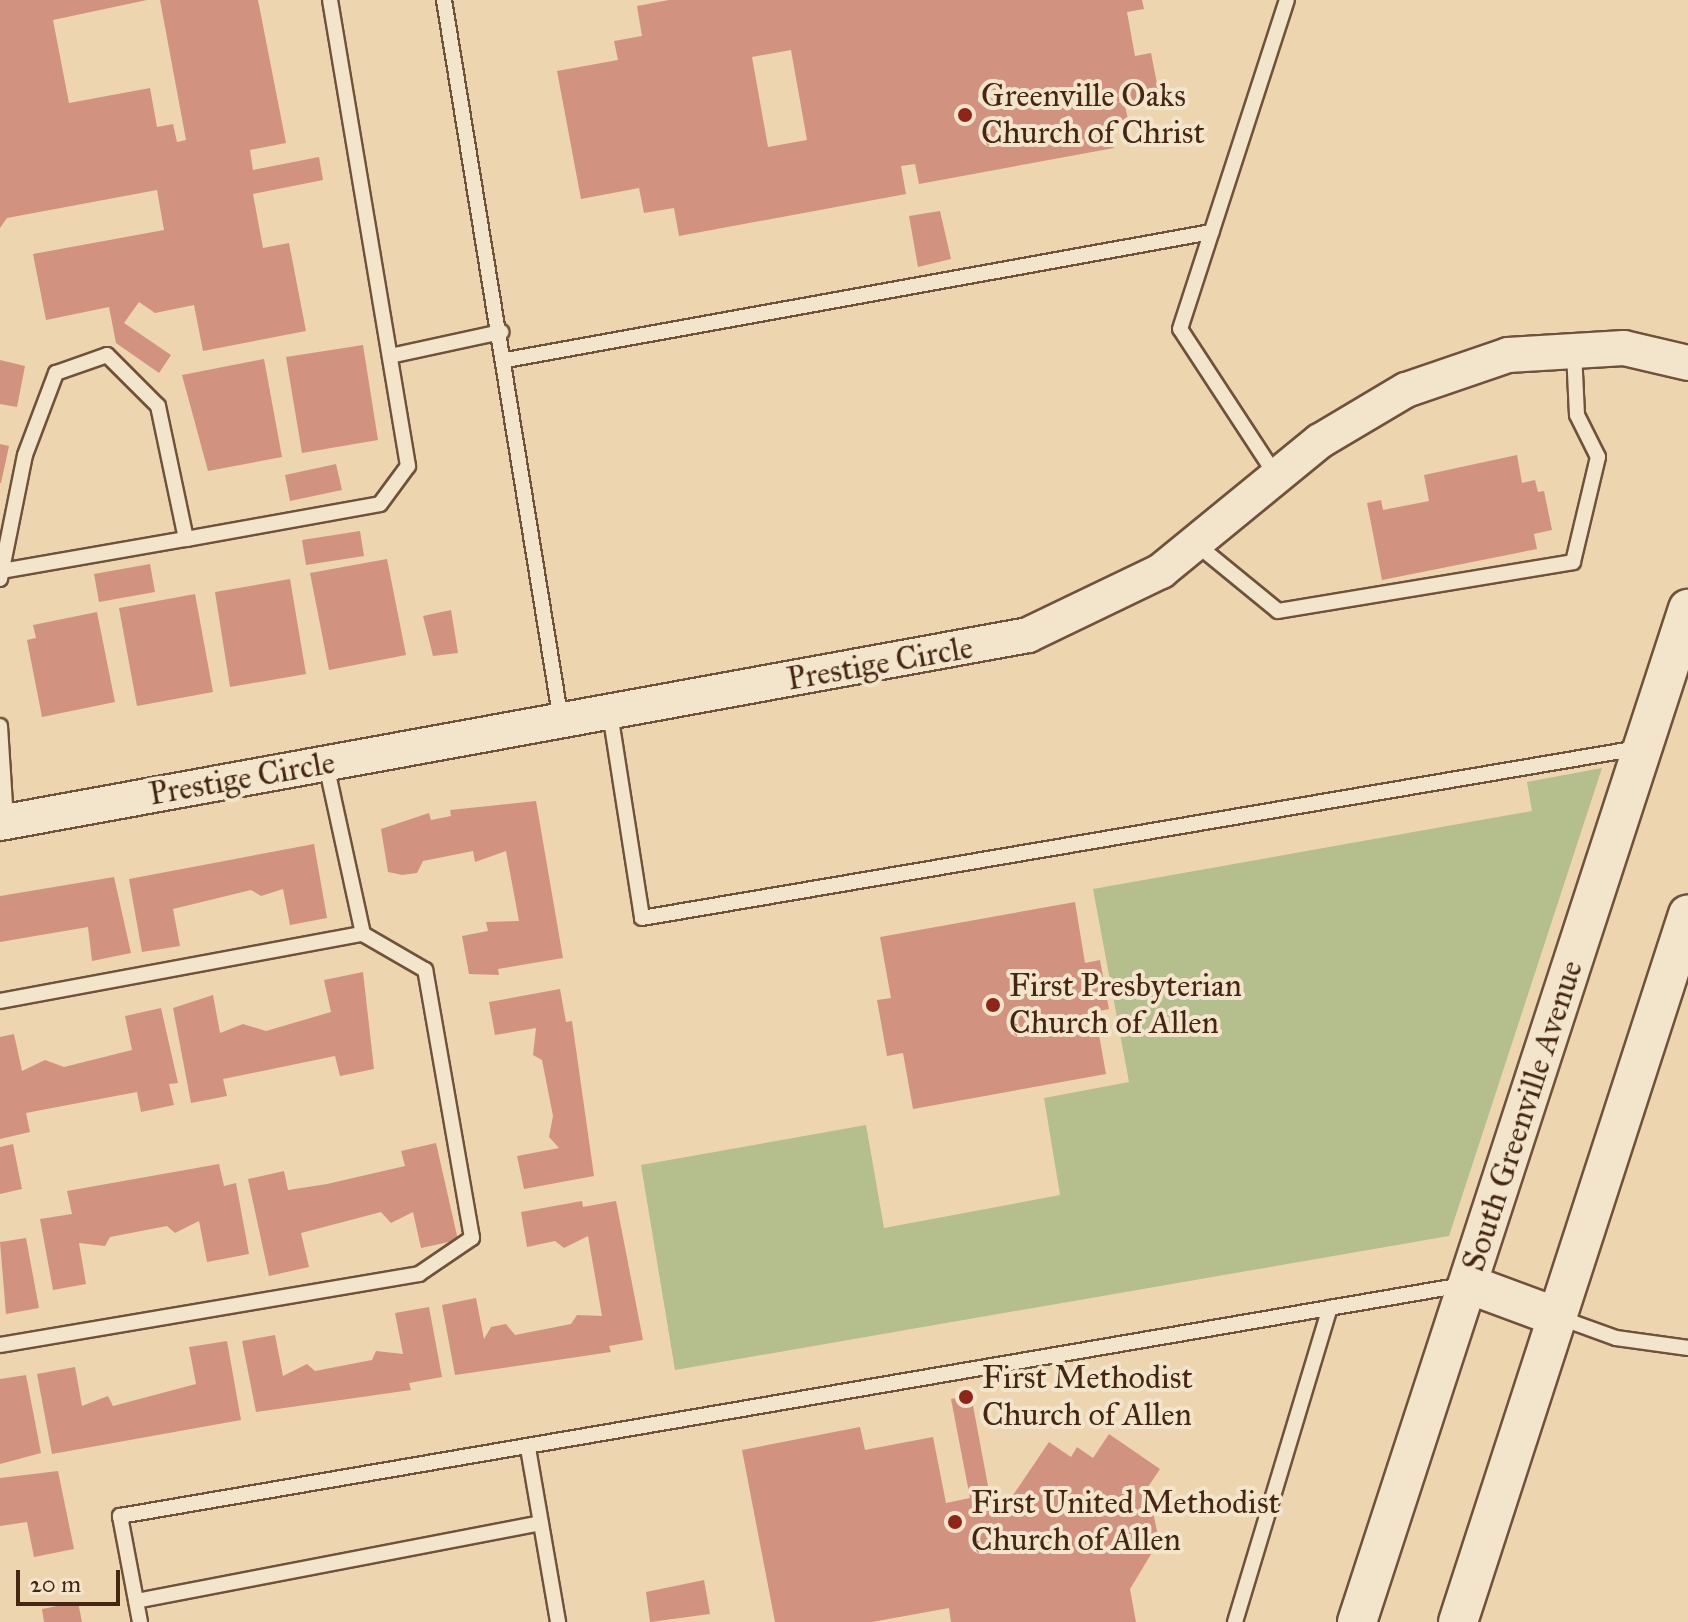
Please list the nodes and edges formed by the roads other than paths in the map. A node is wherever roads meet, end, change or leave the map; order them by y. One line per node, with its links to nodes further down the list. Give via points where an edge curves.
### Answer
1 (330, 0): 7 (lane)
2 (444, 0): 5 (lane)
3 (1287, 0): 4 (lane)
4 (1211, 232): 8 (lane); 10 (lane, via 1180,329)
5 (501, 332): 7 (lane); 8 (lane)
6 (1574, 352): 9 (street, Prestige Circle, via 1624,348); 10 (street, Prestige Circle, via 1508,355 1406,390); 12 (lane, via 1577,415 1598,457 1573,562 1278,611)
7 (390, 356): 11 (lane, via 408,466 380,504)
8 (506, 360): 16 (lane)
9 (1688, 363)
10 (1275, 474): 12 (street, Prestige Circle)
11 (186, 539): 13 (lane); 13 (lane, via 158,406 107,355 56,373 25,455)
12 (1191, 540): 15 (street, Prestige Circle, via 1121,595 1028,635)
13 (1, 575)
14 (1688, 609): 18 (main road, South Greenville Avenue)
15 (610, 713): 16 (street, Prestige Circle); 18 (lane, via 642,918)
16 (561, 722): 19 (street, Prestige Circle)
17 (0, 726): 20 (lane)
18 (1643, 747): 24 (main road, South Greenville Avenue)
19 (326, 764): 20 (street, Prestige Circle); 22 (lane)
20 (3, 822)
21 (1686, 925): 26 (main road)
22 (363, 934): 23 (lane); 27 (lane, via 425,970 472,1238 419,1274)
23 (0, 1001)
24 (1468, 1284): 25 (lane); 26 (main road); 35 (main road, South Greenville Avenue)
25 (1330, 1308): 29 (lane); 34 (lane)
26 (1557, 1317): 28 (lane, via 1616,1338); 36 (main road)
27 (0, 1345)
28 (1686, 1353)
29 (528, 1448): 30 (lane); 31 (lane, via 120,1516)
30 (541, 1523): 31 (lane); 33 (lane)
31 (136, 1601): 32 (lane)
32 (140, 1622)
33 (558, 1622)
34 (1235, 1622)
35 (1357, 1622)
36 (1458, 1622)

